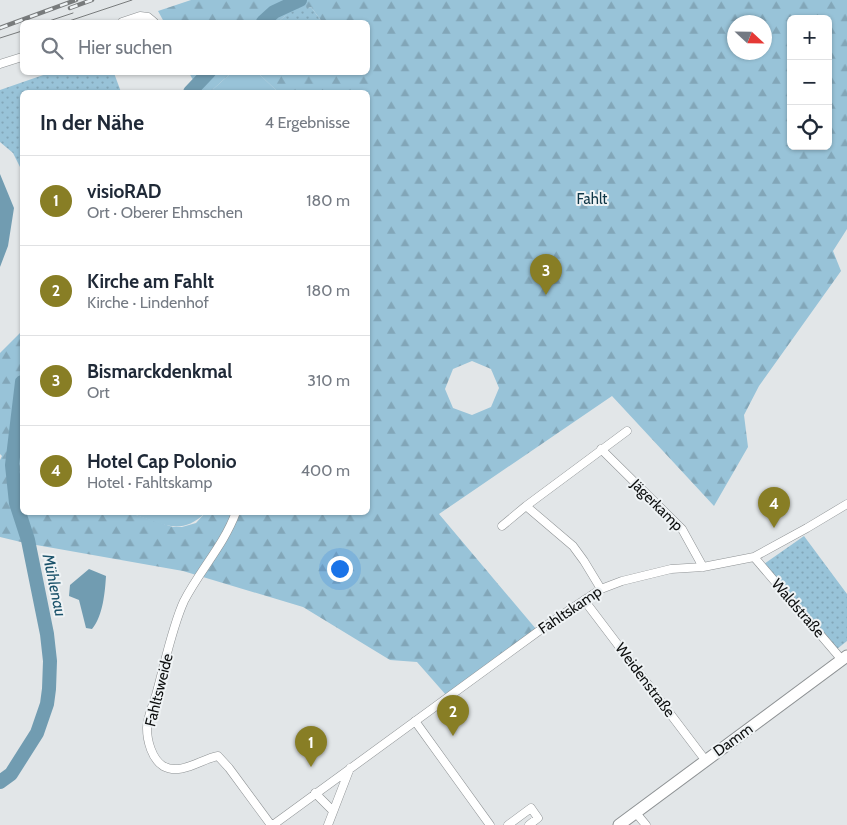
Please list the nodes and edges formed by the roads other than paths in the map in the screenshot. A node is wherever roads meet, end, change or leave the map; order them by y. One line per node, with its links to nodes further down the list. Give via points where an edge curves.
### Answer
1 (128, 20): 2 (street, via 140,16)
2 (152, 20)
3 (20, 58): 4 (street)
4 (0, 64)
5 (627, 430): 6 (street)
6 (601, 449): 8 (street); 12 (street, Jägerkamp, via 682,529)
7 (847, 504): 11 (street, Fahltskamp)
8 (526, 506): 10 (street); 13 (street, via 573,546)
9 (235, 515): 22 (street, Fahltsweide, via 184,602 147,728 152,752 163,766 178,769 218,756)
10 (502, 526)
11 (754, 557): 12 (street, Fahltskamp); 15 (street, Waldstraße)
12 (703, 567): 13 (street, Fahltskamp, via 671,570)
13 (601, 589): 14 (street, Fahltskamp)
14 (584, 600): 16 (street, Fahltskamp); 17 (street, Weidenstraße)
15 (844, 658): 17 (main road, Damm)
16 (415, 721): 18 (street, Fahltskamp); 24 (street)
17 (706, 761): 21 (main road, Damm)
18 (350, 768): 19 (street, Fahltskamp); 20 (street)
19 (315, 793): 20 (street); 22 (street, Fahltskamp)
20 (334, 812): 23 (street)
21 (636, 813): 27 (main road, Damm); 28 (street)
22 (272, 825)
23 (328, 825)
24 (490, 825)
25 (508, 825): 26 (street, via 531,808 538,818)
26 (529, 825)
27 (620, 825)
28 (646, 825)

